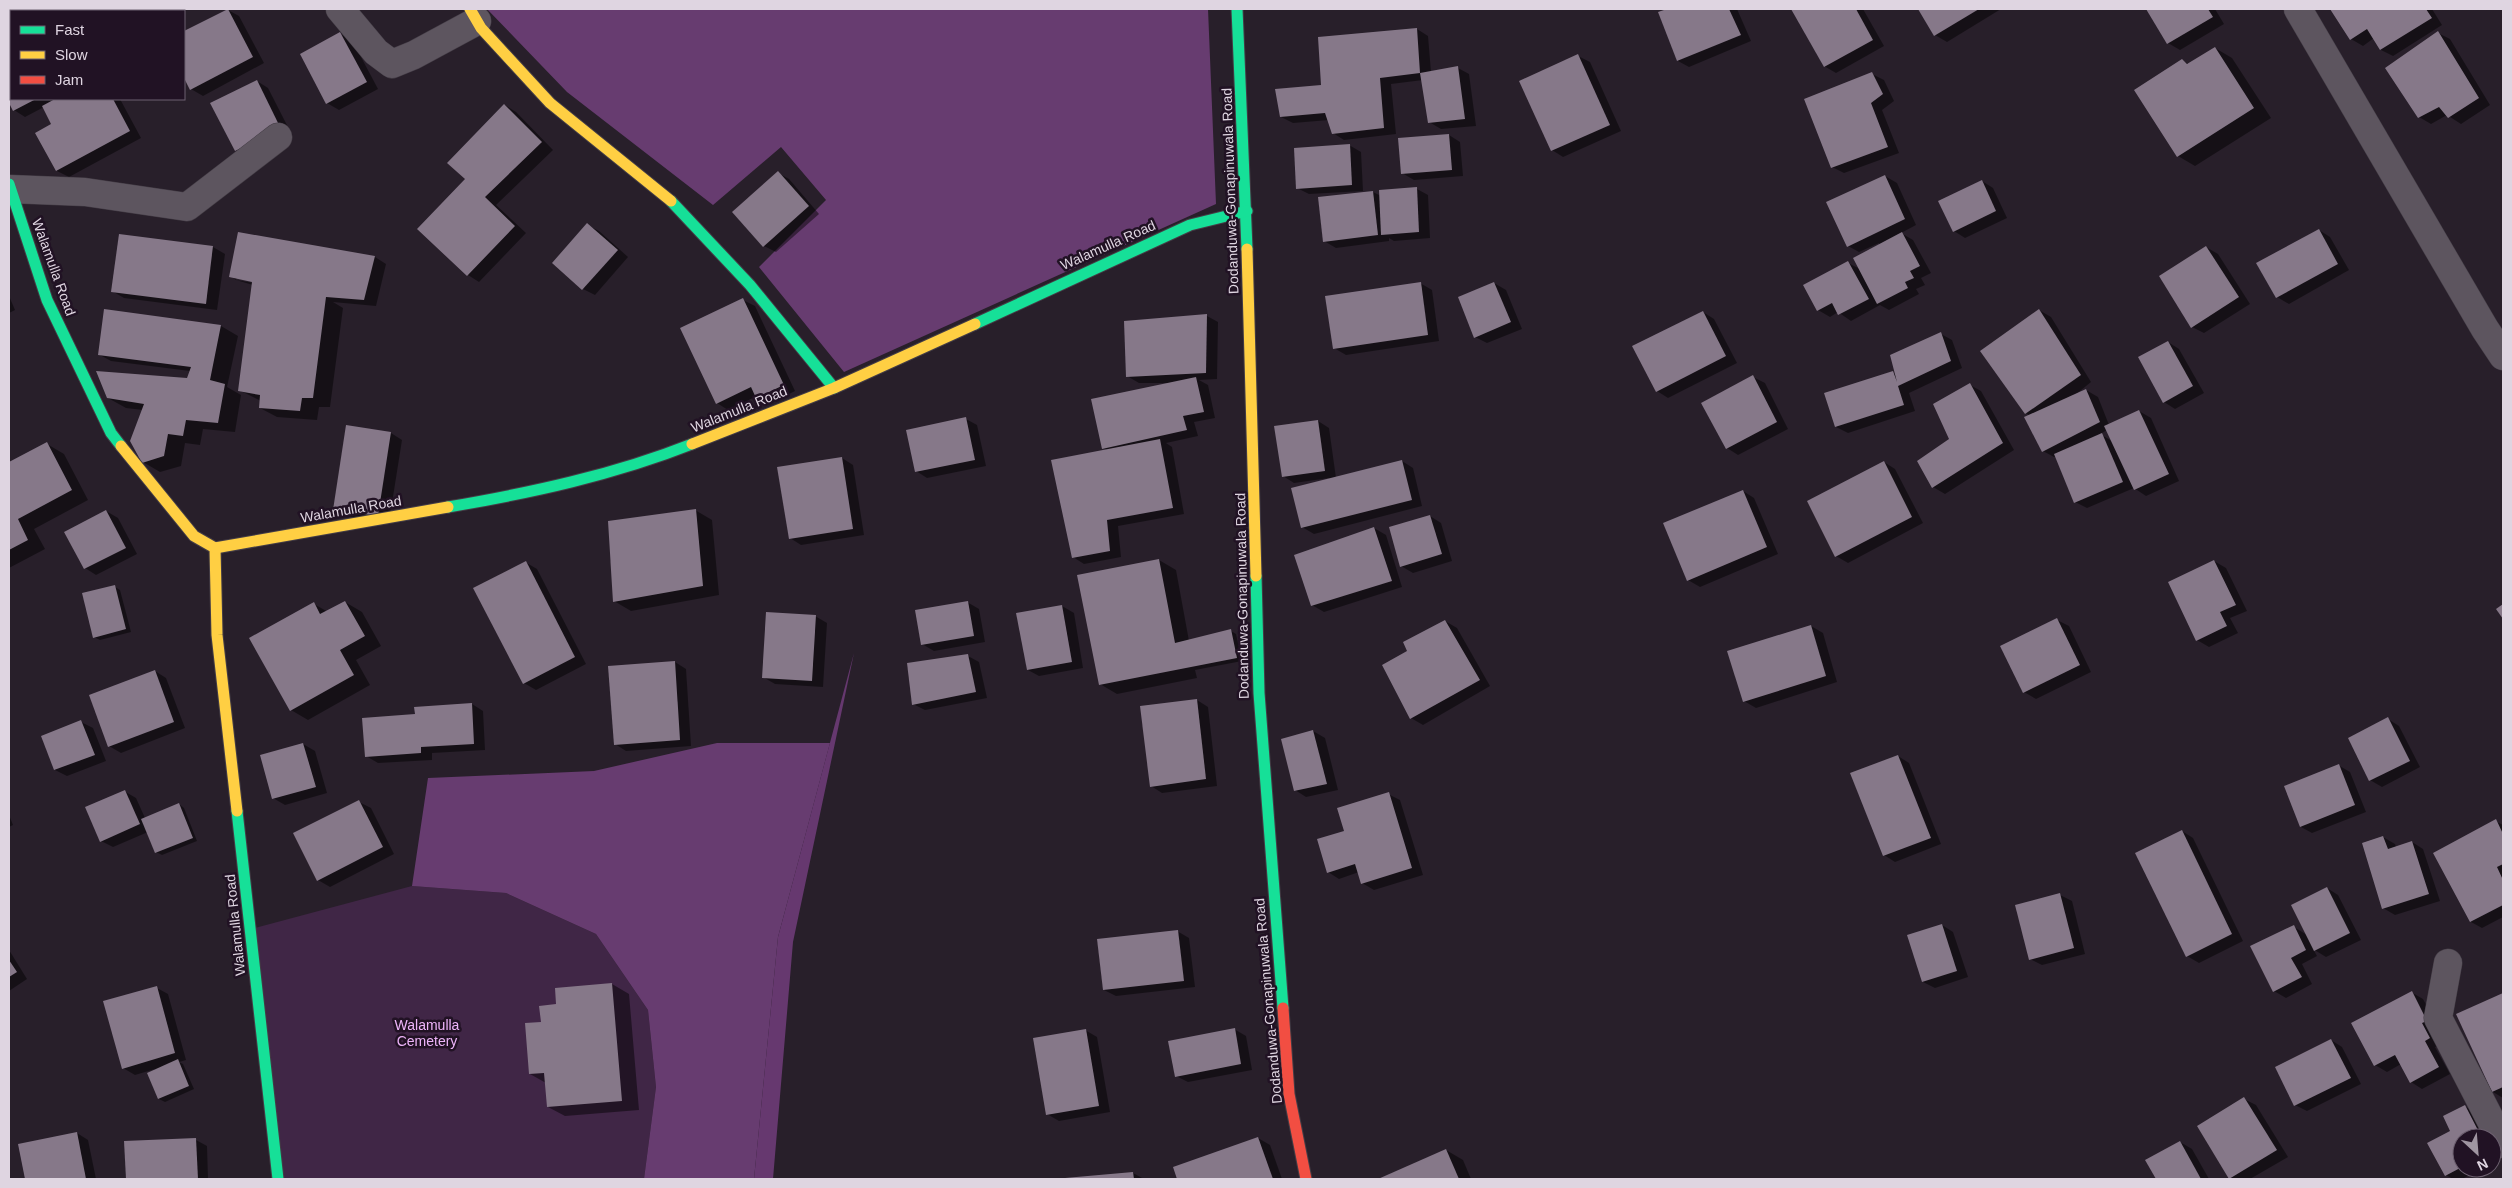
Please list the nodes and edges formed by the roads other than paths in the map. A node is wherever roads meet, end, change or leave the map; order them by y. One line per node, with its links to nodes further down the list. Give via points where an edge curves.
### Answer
1 (340, 9): 4 (street, via 376,52 392,64 414,55)
2 (1238, 9): 7 (street, Dodanduwa-Gonapinuwala Road)
3 (2298, 9): 8 (street)
4 (474, 15): 9 (street, via 550,103 676,205 750,285)
5 (278, 137): 6 (street, via 188,207 85,192)
6 (10, 187): 10 (street, Walamulla Road, via 47,300 110,433 194,536)
7 (1247, 211): 9 (street, Walamulla Road, via 1190,225); 14 (street, Dodanduwa-Gonapinuwala Road, via 1259,693 1289,1094)
8 (2503, 356)
9 (834, 388): 10 (street, Walamulla Road, via 645,463 506,497)
10 (215, 548): 13 (street, Walamulla Road, via 217,635)
11 (2448, 963): 12 (street, via 2438,1018)
12 (2503, 1144)
13 (278, 1179)
14 (1306, 1179)

